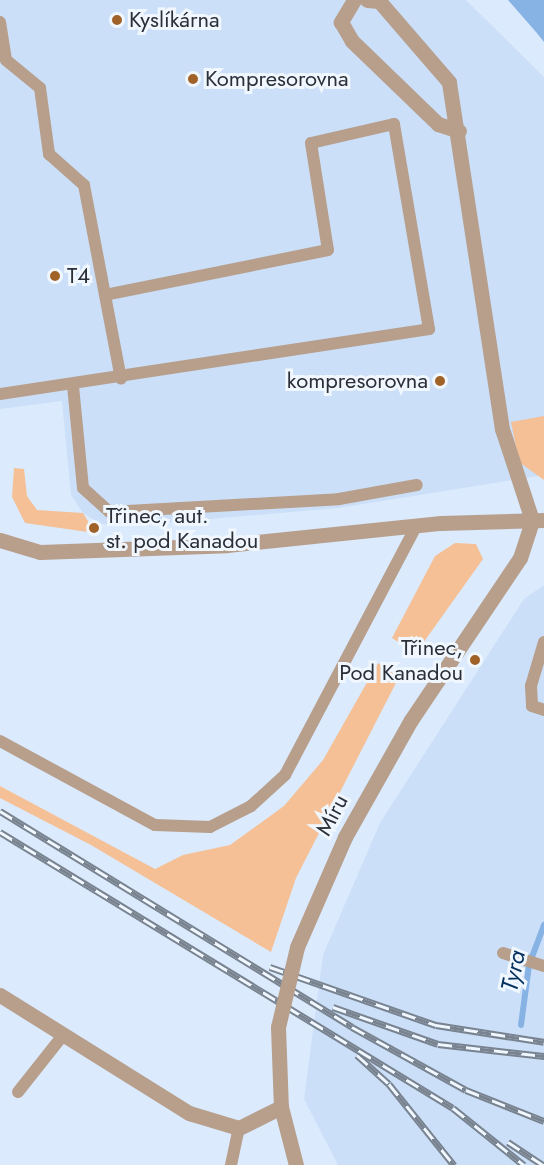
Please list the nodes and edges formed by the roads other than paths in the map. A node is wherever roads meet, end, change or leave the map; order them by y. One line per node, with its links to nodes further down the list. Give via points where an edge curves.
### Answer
1 (354, 0): 4 (street, via 341,22 352,40 438,124)
2 (367, 0): 4 (street, via 379,1 449,82)
3 (0, 22): 5 (lane, via 6,60 40,88 49,154 84,185)
4 (459, 131): 10 (street, via 502,429)
5 (105, 295): 6 (lane); 6 (lane, via 328,250 311,143 394,124 429,329)
6 (121, 379): 7 (lane)
7 (73, 386): 8 (lane); 9 (lane, via 83,488 110,512 339,499)
8 (0, 393)
9 (417, 485)
10 (538, 520): 11 (street); 21 (street, Míru, bridge, via 520,558 411,720 345,837 297,947 278,1028)
11 (416, 527): 12 (street, via 227,545 40,552); 15 (lane, via 285,775 251,806 210,827 155,825)
12 (0, 540)
13 (544, 642): 14 (lane, via 531,686 532,706)
14 (544, 710)
15 (0, 741)
16 (503, 953): 17 (lane)
17 (544, 966)
18 (0, 995): 19 (street)
19 (64, 1034): 20 (lane); 22 (street, via 189,1113)
20 (18, 1092)
21 (281, 1107): 22 (street); 24 (street, Míru)
22 (239, 1128): 23 (lane)
23 (231, 1165)
24 (296, 1165)

